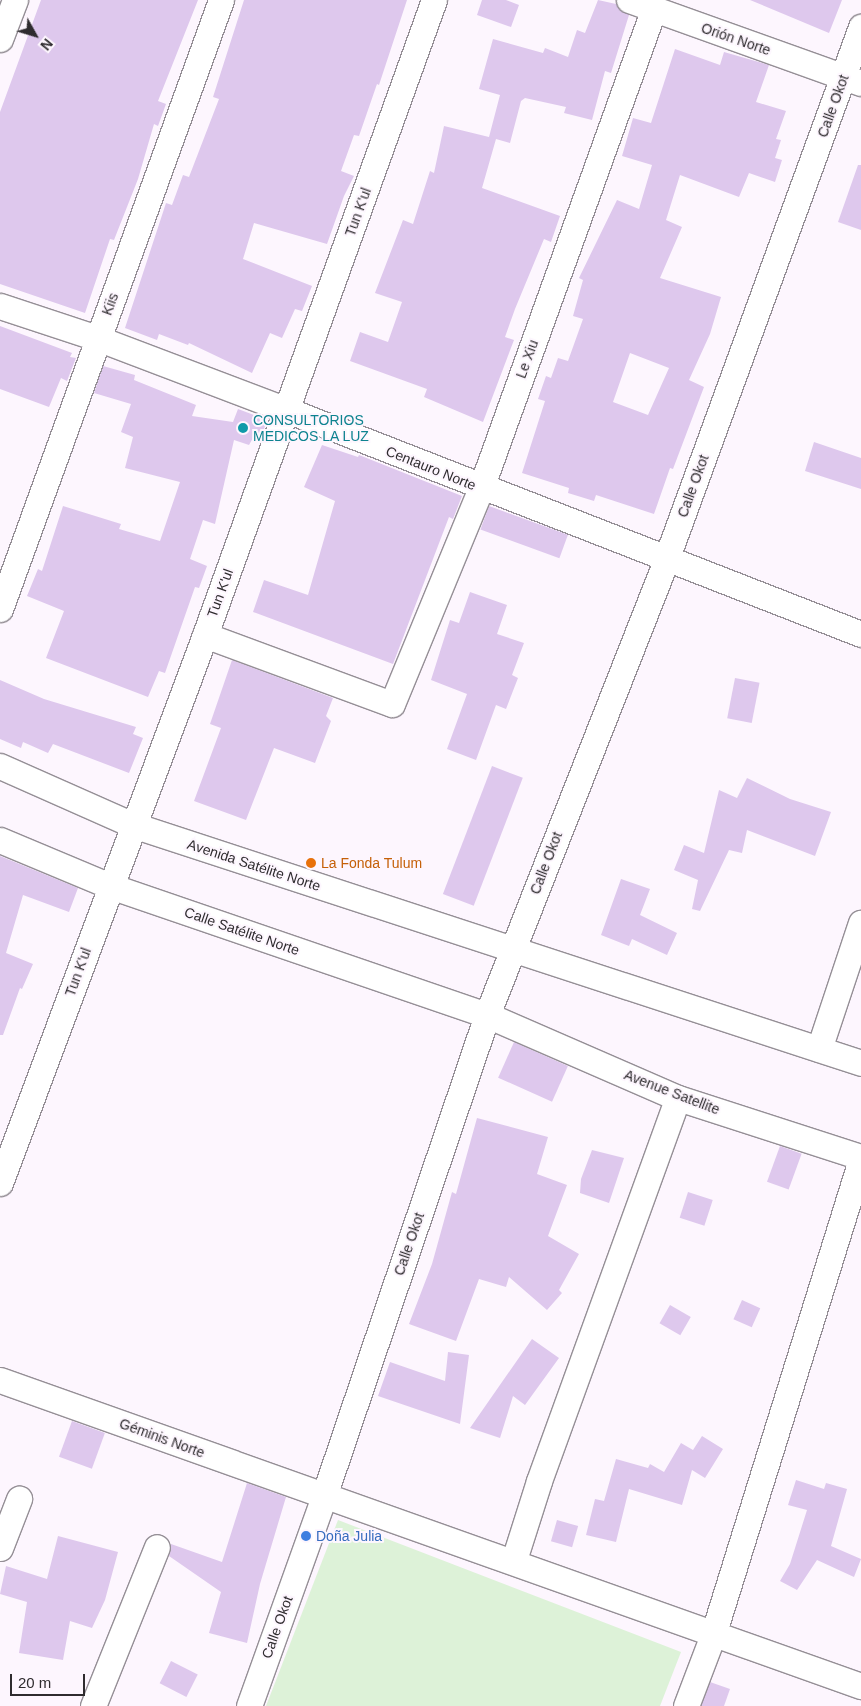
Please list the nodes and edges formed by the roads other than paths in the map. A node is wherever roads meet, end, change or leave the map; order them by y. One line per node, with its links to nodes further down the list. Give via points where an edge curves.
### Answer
1 (14, 0): 7 (street)
2 (221, 0): 10 (street, Kiis)
3 (434, 0): 11 (street, Tun K'ul)
4 (629, 0): 5 (street, Orión Norte)
5 (653, 11): 8 (street, Orión Norte); 12 (street, Le Xiu)
6 (861, 27): 8 (street, Calle Okot)
7 (0, 39)
8 (852, 79): 13 (street, Calle Okot)
9 (0, 306): 10 (street, Centauro Norte)
10 (98, 338): 11 (street, Centauro Norte); 14 (street, Kiis)
11 (287, 410): 12 (street, Centauro Norte); 16 (street, Tun K'ul)
12 (480, 488): 13 (street, Centauro Norte); 16 (street, Le Xiu, via 392,704)
13 (666, 560): 15 (street, Centauro Norte); 22 (street, Calle Okot)
14 (0, 609)
15 (861, 634)
16 (205, 636): 18 (street, Tun K'ul)
17 (0, 766): 18 (street, Avenida Satélite Norte)
18 (133, 825): 20 (street, Tun K'ul); 22 (street, Avenida Satélite Norte)
19 (0, 840): 20 (street, Calle Satélite Norte)
20 (110, 886): 23 (street, Calle Satélite Norte); 28 (street, Tun K'ul)
21 (861, 923): 24 (street)
22 (512, 950): 23 (street, Calle Okot); 24 (street, Avenida Satélite Norte)
23 (487, 1015): 26 (street, Avenue Satellite); 30 (street, Calle Okot)
24 (819, 1049): 25 (street, Avenida Satélite Norte)
25 (861, 1063)
26 (678, 1098): 27 (street, Avenue Satellite); 34 (street, via 539,1481)
27 (861, 1158): 35 (street)
28 (0, 1183)
29 (0, 1380): 30 (street, Géminis Norte)
30 (324, 1496): 34 (street, Géminis Norte); 38 (street, Calle Okot)
31 (19, 1499): 33 (street)
32 (157, 1547): 37 (street)
33 (0, 1548)
34 (514, 1560): 35 (street, Géminis Norte, via 560,1581)
35 (713, 1635): 36 (street, Géminis Norte); 39 (street)
36 (861, 1686)
37 (93, 1706)
38 (249, 1706)
39 (686, 1706)

